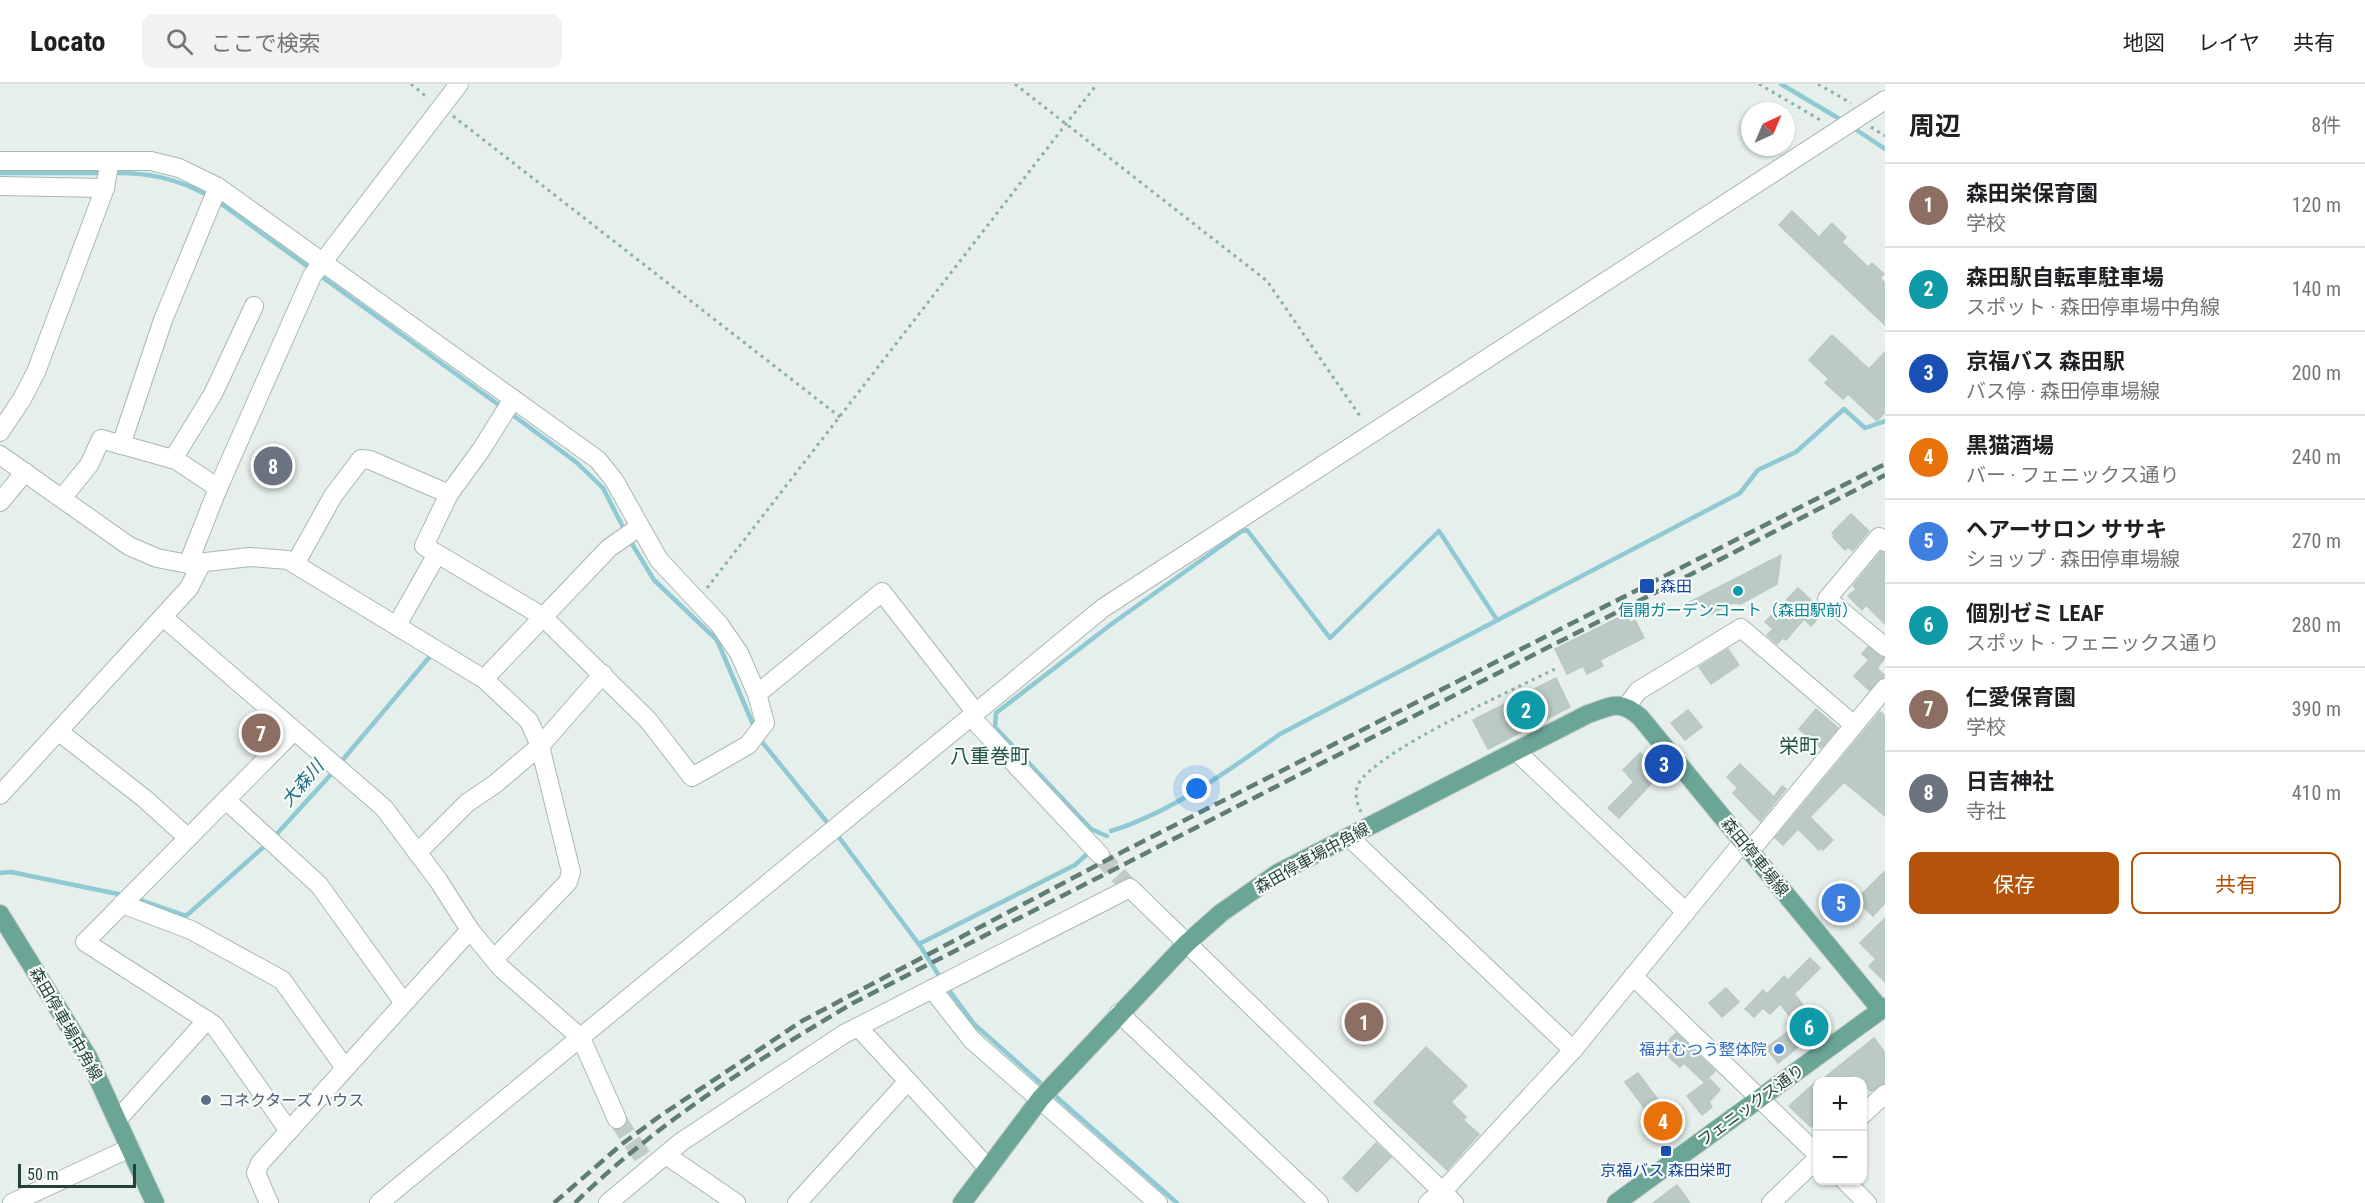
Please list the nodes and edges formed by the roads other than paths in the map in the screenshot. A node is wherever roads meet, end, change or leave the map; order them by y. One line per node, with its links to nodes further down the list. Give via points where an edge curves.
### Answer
1 (459, 84): 7 (street)
2 (1885, 100): 33 (street, via 1103,608)
3 (0, 161): 4 (street)
4 (108, 174): 5 (street); 6 (street, via 151,161 179,168); 10 (street, via 36,372)
5 (1, 188)
6 (215, 194): 7 (street); 11 (street, via 163,320)
7 (317, 268): 9 (street); 15 (street)
8 (254, 306): 13 (street, via 213,394)
9 (508, 407): 16 (street); 19 (street, via 598,460 614,480)
10 (0, 432)
11 (121, 445): 13 (street); 17 (street, via 100,439 89,465)
12 (0, 455): 14 (street)
13 (172, 459): 15 (street)
14 (26, 472): 17 (street); 18 (street)
15 (218, 488): 22 (street)
16 (449, 494): 21 (street, via 424,546); 23 (street, via 361,459 333,496)
17 (62, 498): 22 (street, via 129,546 157,558)
18 (0, 502)
19 (632, 532): 24 (street, via 609,548); 31 (street, via 719,624 739,653)
20 (1885, 542): 27 (street, via 1879,537 1827,599)
21 (437, 554): 24 (street); 26 (street)
22 (194, 564): 23 (street, via 250,557); 25 (street, via 189,588)
23 (296, 564): 26 (street)
24 (542, 616): 28 (street); 29 (street)
25 (163, 617): 35 (street); 36 (street)
26 (397, 625): 29 (street)
27 (1885, 647)
28 (603, 674): 31 (street, via 648,720 692,777 748,745 759,733 765,723); 37 (street)
29 (484, 679): 37 (street, via 529,721)
30 (1885, 688): 34 (street)
31 (757, 694): 33 (street, via 882,592)
32 (1627, 706): 34 (street, via 1638,691 1741,628); 38 (main road, 森田停車場中角線, via 1616,704 1588,714); 43 (main road, 森田停車場線)
33 (974, 715): 45 (street); 59 (street)
34 (1854, 725): 43 (street)
35 (294, 730): 40 (street); 44 (street, via 384,808)
36 (58, 731): 39 (street); 42 (street)
37 (540, 746): 44 (street, via 467,803); 51 (street, via 571,872 568,882)
38 (1516, 751): 41 (main road, 森田停車場中角線); 47 (street)
39 (0, 795)
40 (226, 800): 42 (street); 54 (street, via 319,885)
41 (1348, 837): 50 (main road, 森田停車場中角線, via 1255,887); 60 (street)
42 (188, 838): 46 (street)
43 (1747, 847): 47 (street); 55 (main road, 森田停車場線)
44 (417, 853): 49 (street)
45 (1100, 855)
46 (127, 900): 57 (street, via 85,942); 61 (street, via 282,980)
47 (1686, 912): 52 (street)
48 (0, 914): 68 (main road, 森田停車場中角線, via 88,1057)
49 (470, 930): 51 (street); 54 (street)
50 (1186, 944): 53 (street, via 1130,888); 56 (main road, 森田停車場中角線); 76 (street)
51 (494, 959): 59 (street)
52 (1633, 976): 60 (street); 65 (street)
53 (932, 988): 58 (street); 63 (street, via 972,1040)
54 (404, 1003): 61 (street)
55 (1884, 1010): 65 (main road, フェニックス通り)
56 (1119, 1013): 63 (main road, 森田停車場中角線); 86 (street)
57 (207, 1020): 68 (street); 69 (street)
58 (858, 1027): 62 (street); 72 (street, via 762,1086)
59 (581, 1038): 67 (street); 80 (street)
60 (1573, 1050): 76 (street)
61 (345, 1068): 69 (street)
62 (908, 1081): 74 (street); 83 (street)
63 (1047, 1092): 74 (main road, 森田停車場中角線); 85 (street)
64 (1885, 1094): 66 (street)
65 (1760, 1098): 71 (street); 87 (main road, フェニックス通り)
66 (1867, 1111)
67 (616, 1119)
68 (117, 1120): 70 (main road, 森田停車場中角線)
69 (289, 1131): 79 (street, via 260,1163 256,1173)
70 (130, 1148): 77 (street); 78 (main road, 森田停車場中角線)
71 (1813, 1152)
72 (666, 1155): 81 (street, via 647,1163); 82 (street)
73 (1813, 1162): 88 (street)
74 (988, 1168): 84 (main road, 森田停車場中角線)
75 (1849, 1185): 89 (street)
76 (1442, 1199)
77 (12, 1203)
78 (156, 1203)
79 (269, 1203)
80 (379, 1203)
81 (608, 1203)
82 (736, 1203)
83 (797, 1203)
84 (962, 1203)
85 (1158, 1203)
86 (1319, 1203)
87 (1616, 1203)
88 (1771, 1203)
89 (1867, 1203)

